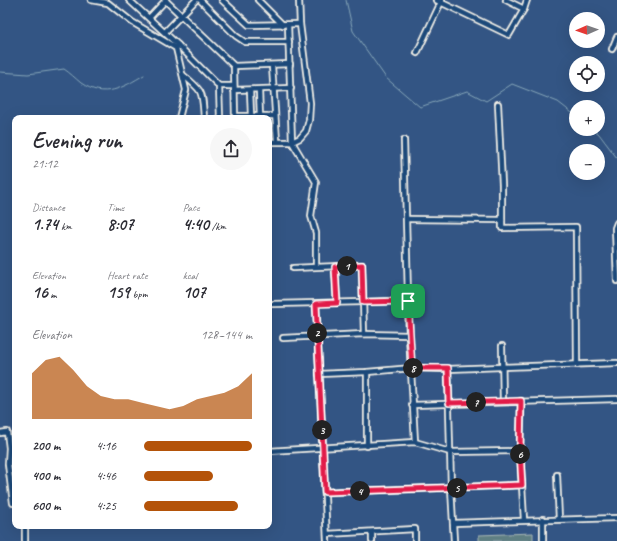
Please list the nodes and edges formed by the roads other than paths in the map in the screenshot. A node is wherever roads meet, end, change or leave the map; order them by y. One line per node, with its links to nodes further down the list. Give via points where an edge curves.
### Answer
1 (91, 0): 22 (street, via 108,3 132,22)
2 (130, 0): 13 (street)
3 (139, 0): 13 (street)
4 (165, 0): 15 (street); 16 (street)
5 (196, 0): 15 (street)
6 (200, 0): 21 (street, via 245,42)
7 (222, 0): 18 (street, via 249,25)
8 (299, 0): 17 (street)
9 (506, 0): 14 (street)
10 (527, 0): 14 (street)
11 (261, 1): 18 (street)
12 (439, 1): 14 (street, via 509,35); 24 (street)
13 (134, 4): 16 (street)
14 (524, 9)
15 (181, 16): 19 (street); 26 (street)
16 (149, 18): 19 (street)
17 (300, 24): 18 (street); 47 (street, via 310,104 309,120 306,131)
18 (286, 25): 21 (street)
19 (165, 32): 22 (street)
20 (617, 37): 23 (street)
21 (289, 42): 25 (street)
22 (177, 46): 28 (street); 29 (street)
23 (612, 49)
24 (417, 53)
25 (290, 64): 27 (street); 31 (street)
26 (234, 66): 27 (street); 30 (street)
27 (272, 66): 34 (street)
28 (182, 75): 36 (street, via 186,90); 37 (street, via 200,89)
29 (219, 86): 30 (street); 38 (street)
30 (234, 88): 32 (street); 39 (street)
31 (291, 88): 34 (street); 47 (street)
32 (250, 90): 33 (street); 40 (street)
33 (259, 90): 34 (street); 41 (street)
34 (274, 90): 43 (street)
35 (498, 104): 49 (street)
36 (180, 115)
37 (204, 115)
38 (220, 115)
39 (235, 115)
40 (256, 115)
41 (256, 115)
42 (272, 116): 43 (street)
43 (275, 116): 45 (street)
44 (404, 140): 48 (street)
45 (277, 141): 46 (street); 47 (street)
46 (272, 142)
47 (292, 142): 51 (street, via 316,182 311,216 316,233)
48 (406, 219): 49 (street); 55 (street)
49 (502, 220): 66 (street, via 502,228 576,227)
50 (617, 223): 54 (street)
51 (316, 266): 52 (street); 53 (street)
52 (335, 267): 56 (street, via 362,265); 57 (street)
53 (293, 268)
54 (617, 281)
55 (408, 301): 56 (street); 61 (street)
56 (363, 302): 57 (street); 60 (street)
57 (337, 303): 59 (street)
58 (273, 304): 59 (street)
59 (316, 304): 62 (street)
60 (364, 334): 61 (street); 62 (street)
61 (409, 335): 68 (street)
62 (317, 337): 63 (street); 71 (street)
63 (283, 338)
64 (502, 346): 67 (street)
65 (617, 363): 66 (street)
66 (577, 365): 67 (street)
67 (502, 367): 69 (street); 74 (street)
68 (412, 368): 69 (street); 70 (street); 76 (street)
69 (448, 368): 75 (street)
70 (366, 372): 71 (street); 79 (street)
71 (319, 374): 80 (street)
72 (617, 399): 73 (street)
73 (521, 401): 74 (street); 82 (street)
74 (503, 402): 75 (street)
75 (449, 403): 76 (street); 83 (street)
76 (412, 406): 78 (street)
77 (0, 432): 88 (street, via 6,432)
78 (415, 442): 79 (street); 83 (street)
79 (367, 446): 80 (street)
80 (323, 449): 81 (street); 87 (street)
81 (272, 451)
82 (520, 451): 83 (street); 85 (street)
83 (450, 452): 86 (street)
84 (557, 475): 91 (street)
85 (522, 485): 86 (street); 92 (street)
86 (451, 488): 87 (street); 93 (street)
87 (325, 492): 96 (street)
88 (12, 495)
89 (617, 518): 91 (street)
90 (543, 519): 91 (street); 92 (street); 102 (street)
91 (559, 519)
92 (524, 520): 93 (street)
93 (453, 523): 101 (street)
94 (25, 529): 97 (street)
95 (372, 533): 96 (street); 99 (street); 100 (street, via 415,529)
96 (327, 534): 98 (street)
97 (26, 541)
98 (327, 541)
99 (372, 541)
100 (416, 541)
101 (454, 541)
102 (543, 541)

